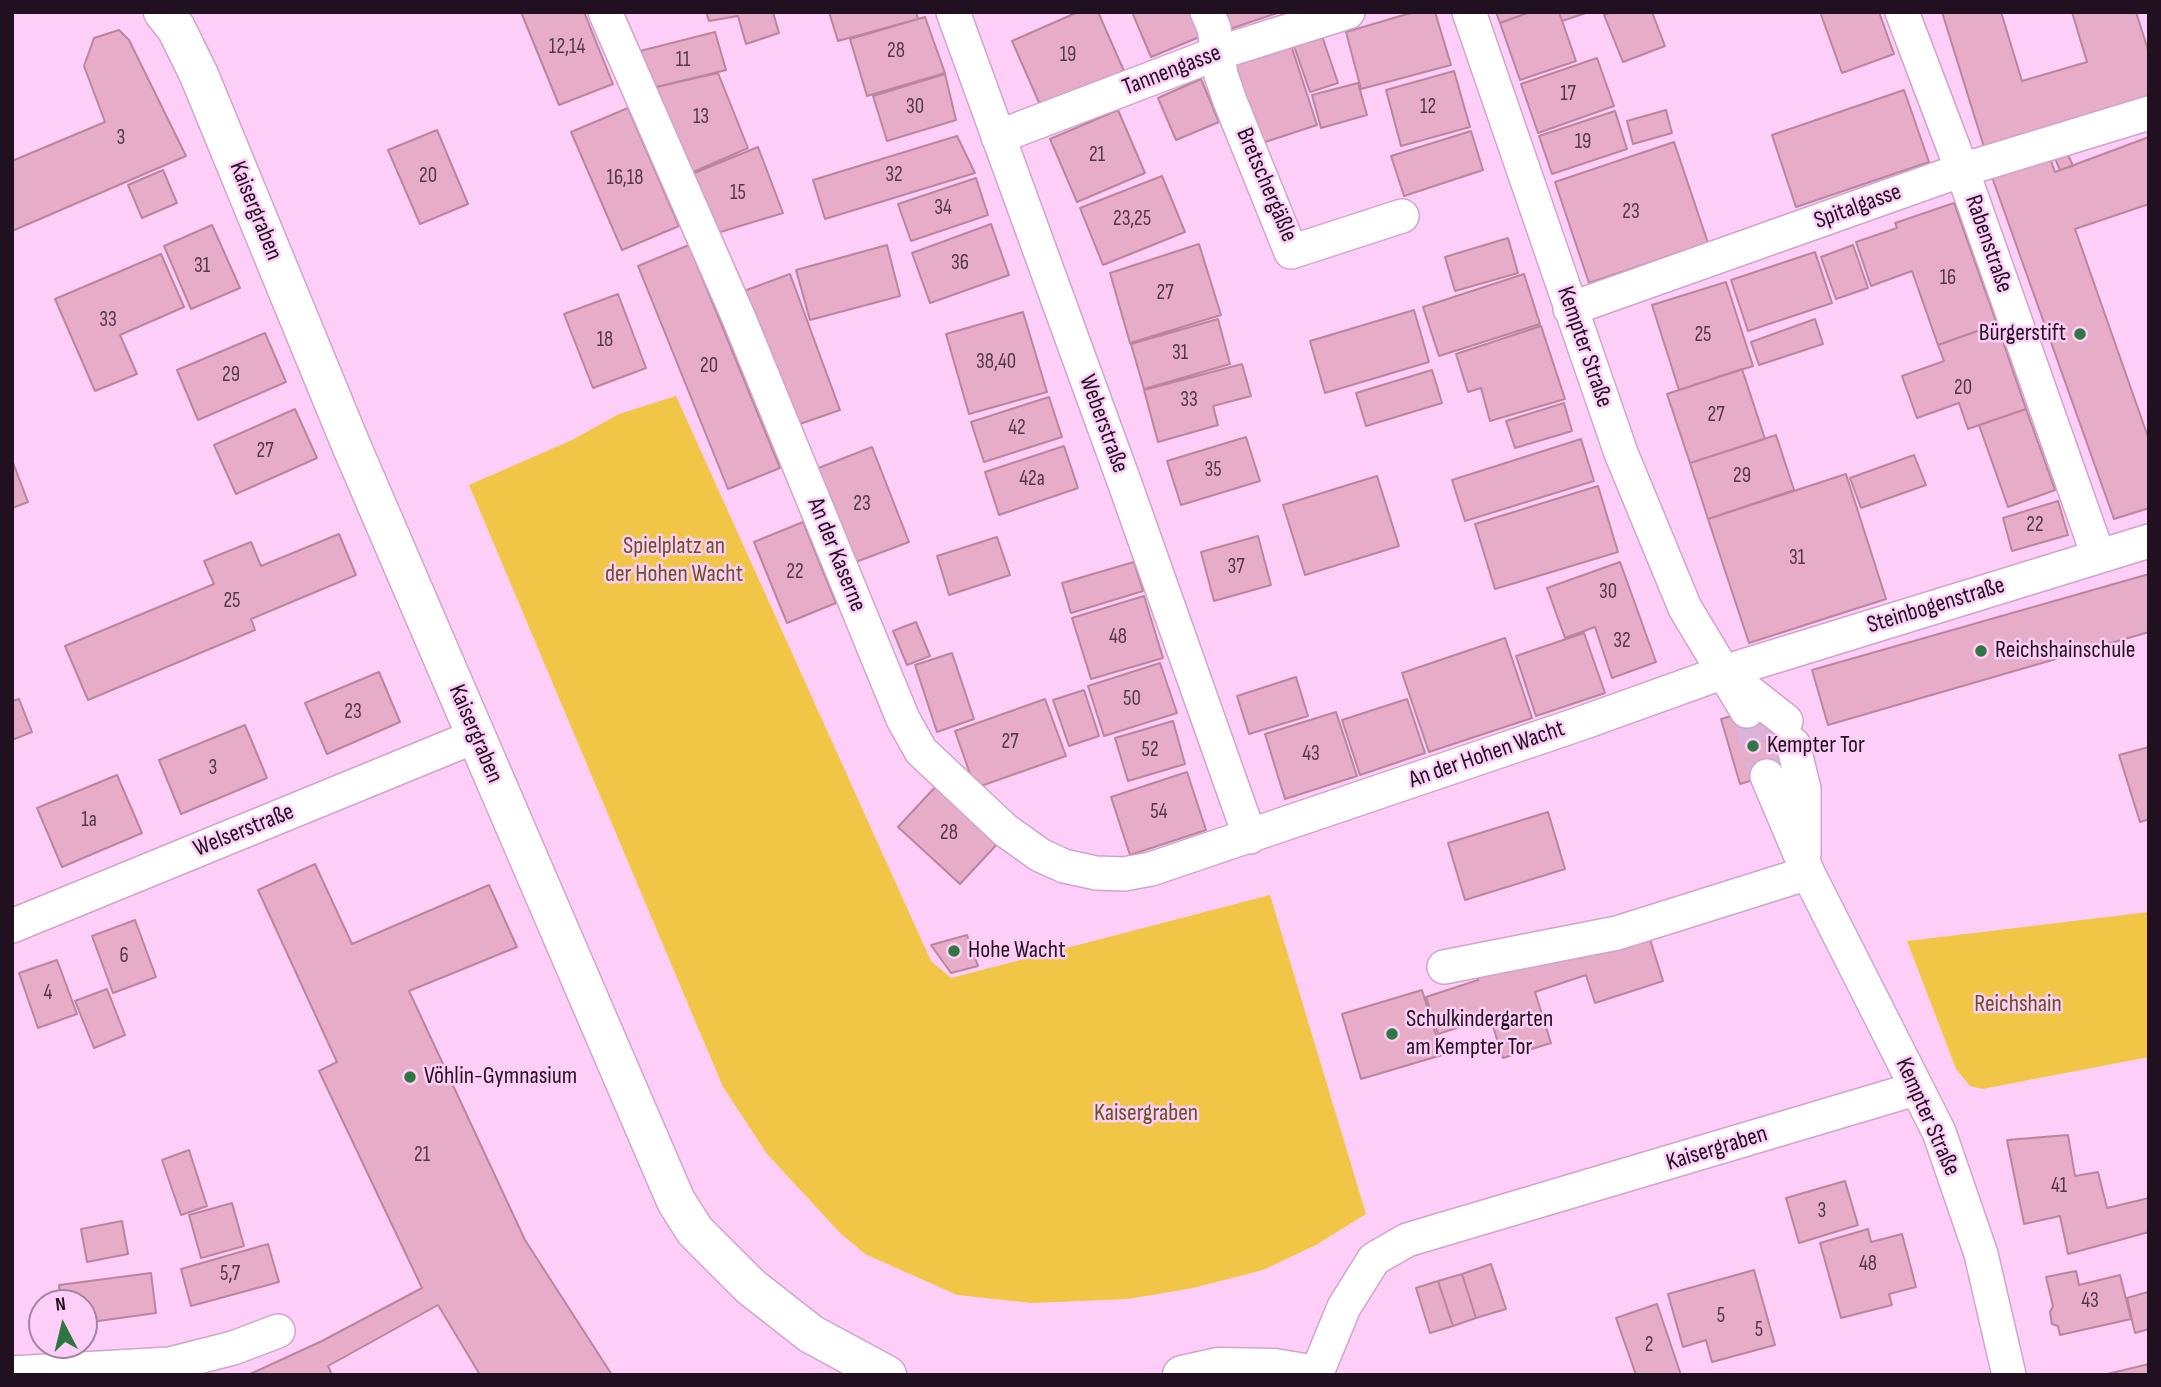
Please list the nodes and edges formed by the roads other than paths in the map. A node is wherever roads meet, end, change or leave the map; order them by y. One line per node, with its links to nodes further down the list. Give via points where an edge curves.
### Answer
1 (163, 12): 18 (street, Kaisergraben, via 199,75)
2 (605, 12): 20 (street, An der Kaserne, via 738,316 887,682 921,751 1005,830 1064,866 1124,874)
3 (953, 12): 10 (street, Weberstraße)
4 (1207, 12): 8 (street, Bretschergäßle)
5 (1348, 12): 8 (street, Tannengasse)
6 (1469, 12): 13 (street, Kempter Straße)
7 (1902, 12): 11 (street, Rabenstraße)
8 (1218, 53): 10 (street, Tannengasse); 12 (street, Bretschergäßle, via 1230,102 1291,251)
9 (2149, 113): 11 (street, Spitalgasse)
10 (998, 137): 20 (street, Weberstraße)
11 (1962, 170): 13 (street, Spitalgasse); 15 (street, Rabenstraße)
12 (1402, 216)
13 (1570, 309): 16 (street, Kempter Straße, via 1621,453 1685,608)
14 (2149, 541): 15 (street, Steinbogenstraße)
15 (2098, 555): 16 (street, Steinbogenstraße)
16 (1724, 672): 17 (street, Kempter Straße); 20 (street, An der Hohen Wacht); 21 (street, Kempter Straße, via 1789,733 1804,789)
17 (1747, 711)
18 (476, 736): 22 (street, Welserstraße); 28 (street, Kaisergraben, via 676,1201 695,1231 751,1287 811,1334)
19 (1767, 776): 21 (street, Kempter Straße)
20 (1250, 837)
21 (1806, 868): 23 (street, via 1617,933); 24 (street, Kempter Straße)
22 (12, 926)
23 (1444, 967)
24 (1915, 1089): 30 (street, Kaisergraben, via 1407,1240 1374,1259 1344,1307); 31 (street, Kempter Straße, via 1939,1132 1982,1254)
25 (278, 1331): 26 (street)
26 (170, 1369): 27 (street)
27 (12, 1373)
28 (887, 1375)
29 (1182, 1375): 30 (street, Kaisergraben, via 1217,1367 1274,1368)
30 (1316, 1375)
31 (2009, 1375)

